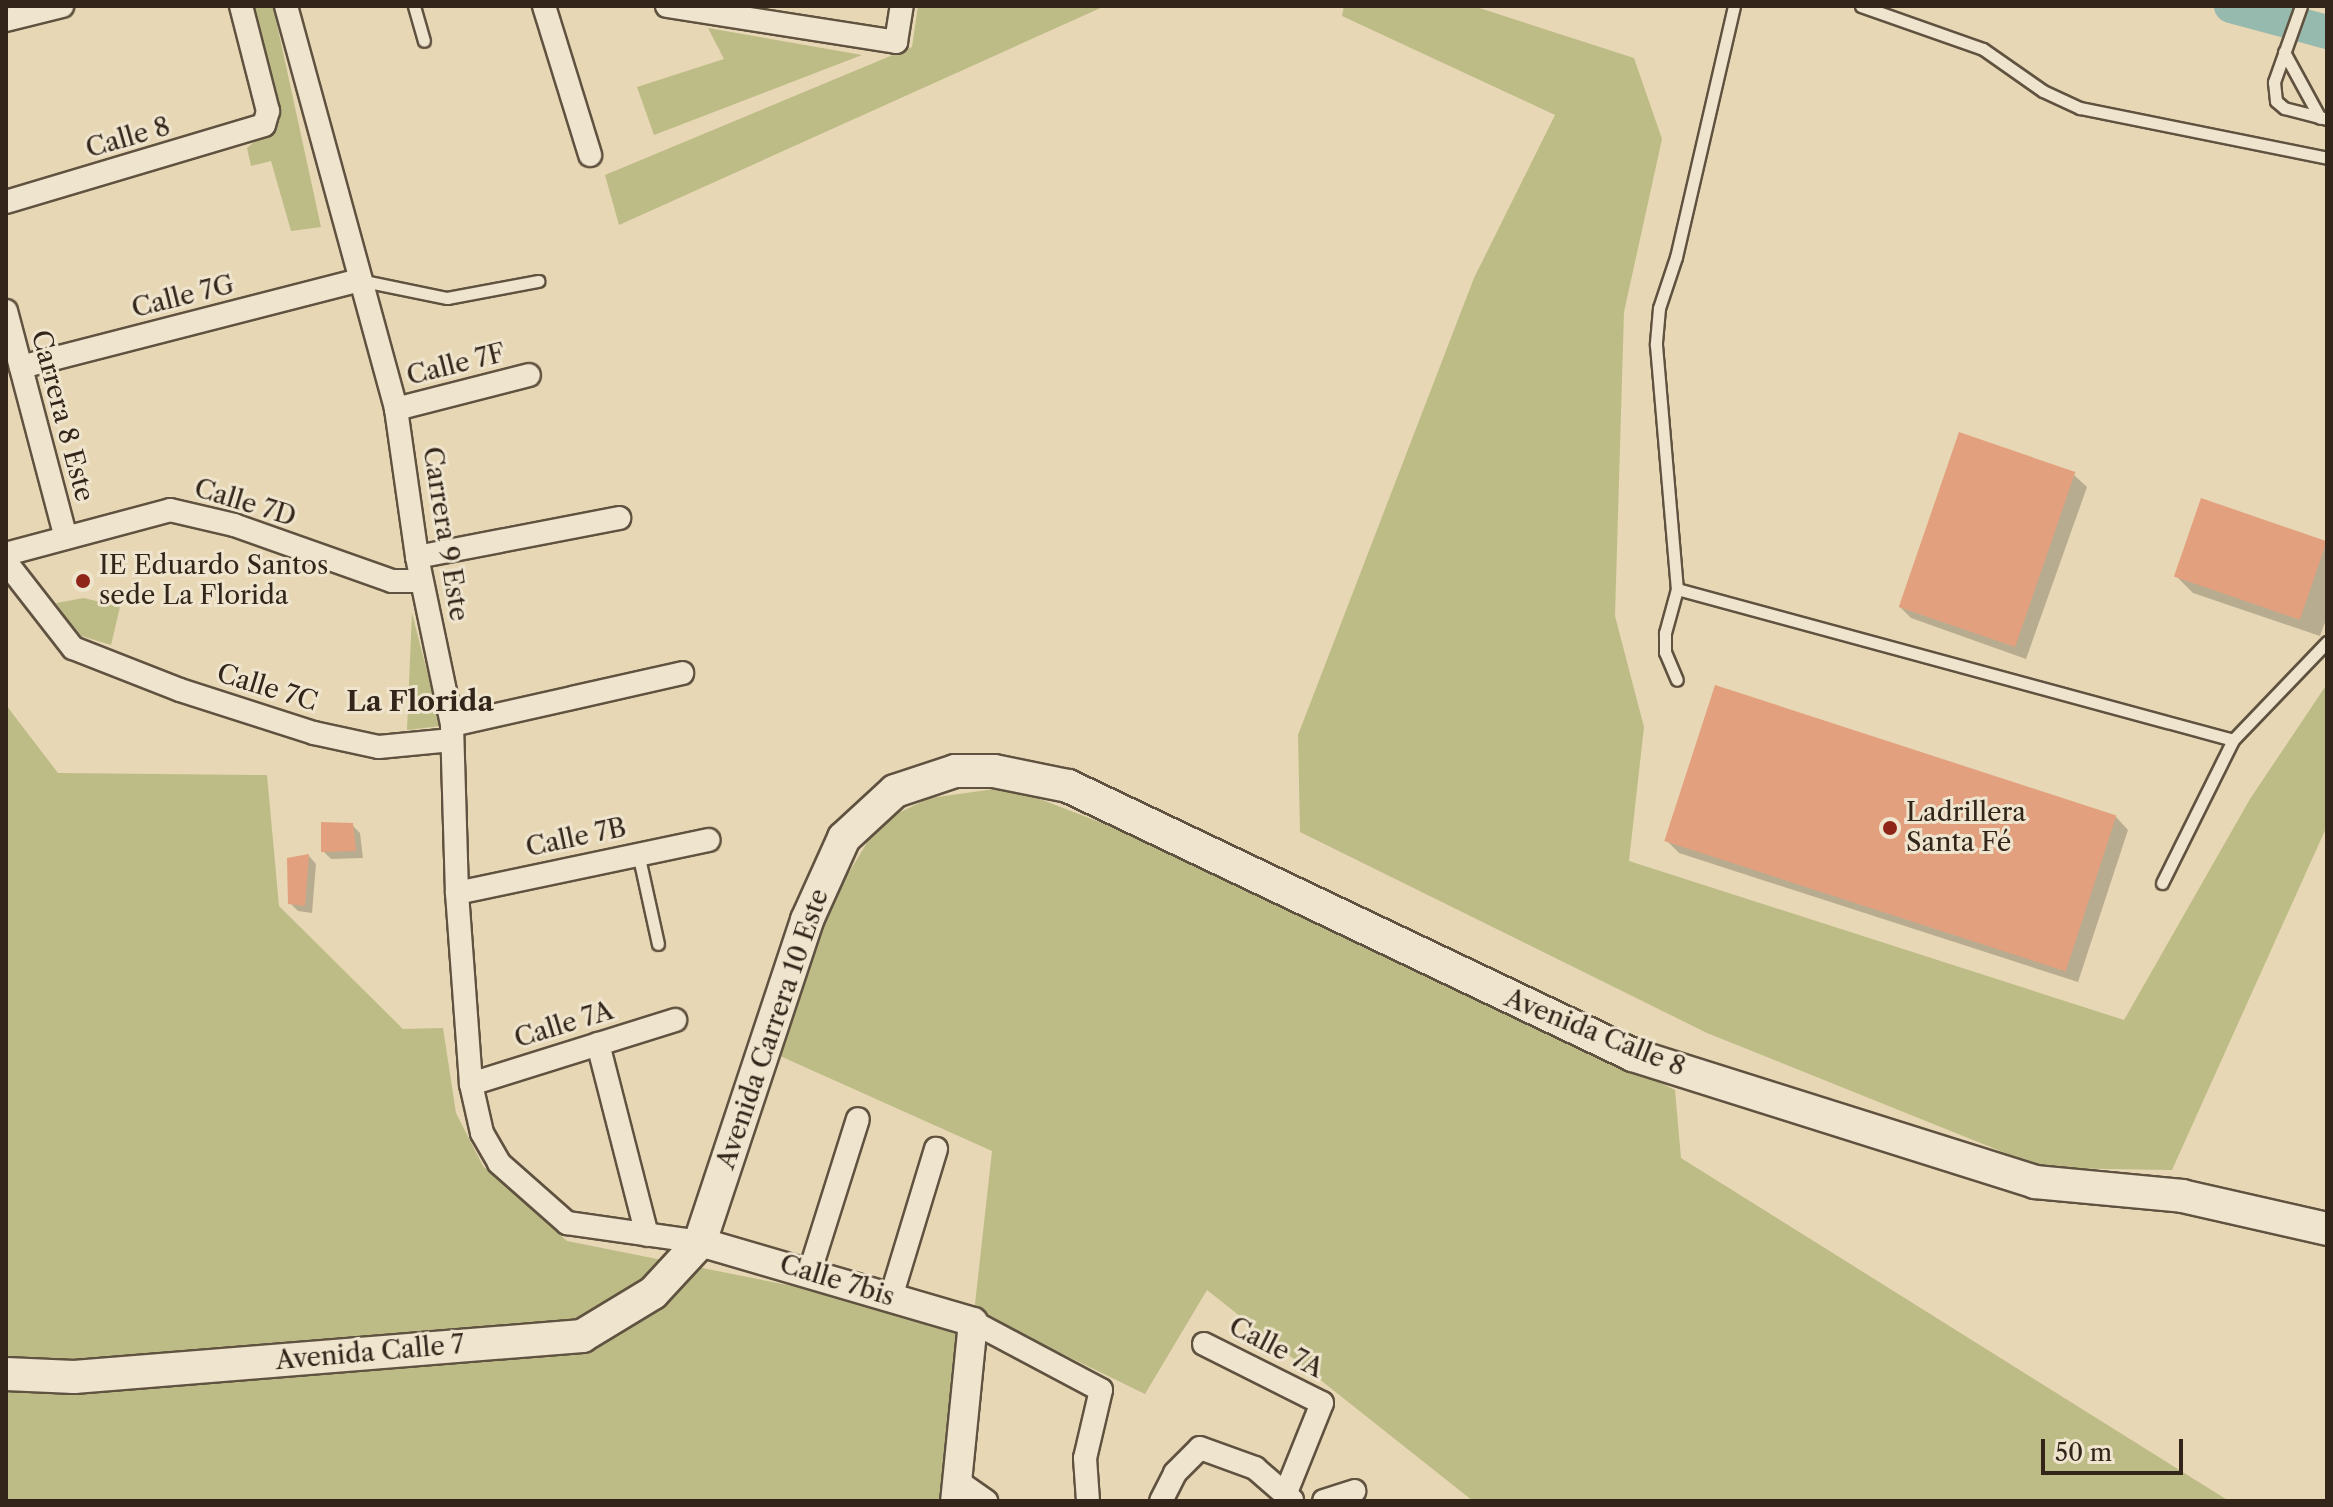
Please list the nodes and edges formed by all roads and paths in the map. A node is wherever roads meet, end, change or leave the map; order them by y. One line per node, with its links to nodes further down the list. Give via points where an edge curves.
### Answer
1 (62, 6): 12 (street)
2 (241, 6): 18 (street, Calle 8, via 268,111 264,125)
3 (286, 6): 19 (street, Carrera 9 Este)
4 (414, 6): 13 (lane)
5 (544, 6): 16 (street)
6 (902, 6): 10 (street, via 896,42)
7 (1734, 6): 31 (lane, via 1676,257 1659,308 1656,345)
8 (1861, 6): 11 (lane)
9 (2301, 6): 14 (lane)
10 (675, 7)
11 (1886, 10): 17 (lane, via 1983,49 2043,91 2080,108)
12 (6, 20)
13 (424, 41)
14 (2286, 47): 15 (lane); 15 (lane, via 2274,82 2276,101)
15 (2324, 118)
16 (590, 155)
17 (2327, 158)
18 (6, 202)
19 (359, 280): 20 (lane, via 447,298); 22 (street, Calle 7G); 24 (street, Carrera 9 Este)
20 (538, 281)
21 (6, 311): 22 (street, Carrera 8 Este)
22 (21, 367): 26 (street, Carrera 8 Este)
23 (529, 375): 24 (street, Calle 7F)
24 (396, 409): 28 (street, Carrera 9 Este)
25 (619, 518): 28 (street)
26 (65, 535): 27 (street, Calle 7D); 30 (street, Calle 7D, via 170,510 234,525 392,581)
27 (6, 554)
28 (417, 557): 30 (street, Carrera 9 Este)
29 (6, 562): 35 (street, Calle 7C, via 73,648 180,690 314,733 379,747)
30 (421, 581): 35 (street, Carrera 9 Este)
31 (1677, 589): 34 (lane, via 1665,652); 36 (lane)
32 (2327, 642): 36 (lane)
33 (682, 673): 35 (street, Calle 7C)
34 (1677, 680)
35 (452, 732): 41 (street, Carrera 9 Este)
36 (2233, 740): 40 (lane)
37 (895, 791): 48 (main road, Avenida Calle 8, via 955,771 994,771 1068,786 1633,1055 2035,1182 2182,1196); 50 (main road, Avenida Carrera 10 Este, via 844,838 807,920)
38 (708, 840): 39 (street, Calle 7B)
39 (638, 853): 41 (street, Calle 7B); 42 (lane)
40 (2162, 883)
41 (457, 893): 45 (street, Carrera 9 Este)
42 (658, 944)
43 (675, 1020): 44 (street, Calle 7A)
44 (598, 1044): 45 (street, Calle 7A); 49 (street)
45 (471, 1084): 49 (street, Carrera 9 Este, via 482,1133 499,1163 567,1223)
46 (858, 1119): 51 (street)
47 (936, 1149): 52 (street)
48 (2327, 1229)
49 (647, 1235): 50 (street)
50 (700, 1242): 51 (street, Calle 7bis); 55 (main road, Avenida Calle 7, via 653,1293 582,1336 74,1377)
51 (810, 1271): 52 (street, Calle 7bis)
52 (891, 1297): 53 (street, Calle 7bis)
53 (973, 1322): 56 (street); 60 (street, via 1101,1390 1085,1458)
54 (1204, 1344): 58 (street, Calle 7A, via 1322,1403)
55 (6, 1374)
56 (956, 1491): 59 (street)
57 (1354, 1491): 62 (street)
58 (1290, 1496): 61 (street, via 1255,1468 1200,1448 1175,1473)
59 (986, 1501)
60 (1088, 1501)
61 (1161, 1501)
62 (1324, 1501)

